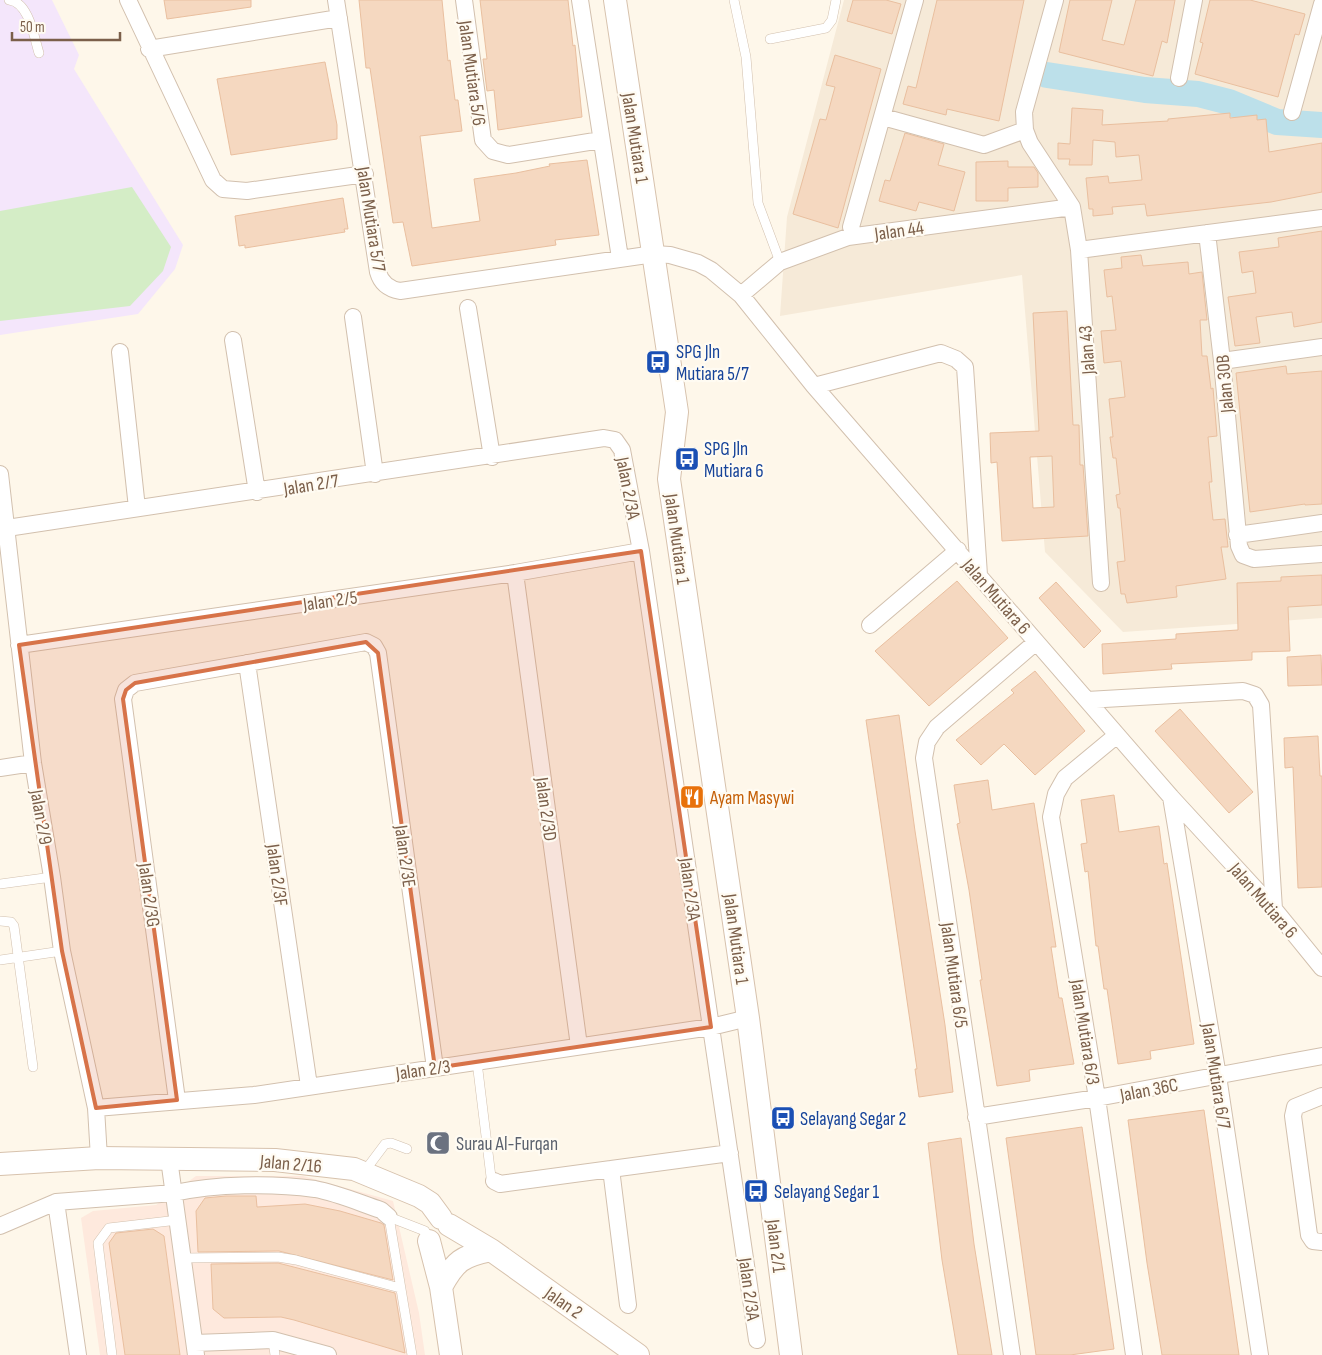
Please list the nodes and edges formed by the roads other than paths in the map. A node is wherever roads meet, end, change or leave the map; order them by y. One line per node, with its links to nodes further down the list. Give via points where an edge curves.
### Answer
1 (9, 0): 16 (lane, via 23,7)
2 (128, 0): 15 (street)
3 (336, 0): 13 (street, Jalan Mutiara 5/7)
4 (464, 0): 21 (street, Jalan Mutiara 5/6, via 483,140 493,151 508,155)
5 (580, 0): 21 (street)
6 (615, 0): 28 (street, Jalan Mutiara 1)
7 (734, 0): 30 (lane, via 747,66 758,203)
8 (836, 0): 14 (lane, via 832,20 826,28)
9 (915, 0): 19 (street)
10 (1055, 0): 20 (street, Jalan 43, via 1024,112)
11 (1194, 0): 17 (street)
12 (1322, 4): 18 (street)
13 (339, 18): 15 (street); 22 (street, Jalan Mutiara 5/7)
14 (770, 39)
15 (149, 49): 22 (street, via 218,187 227,191 247,191)
16 (39, 53)
17 (1179, 78)
18 (1292, 112)
19 (883, 117): 20 (street, via 984,145); 25 (street)
20 (1025, 130): 23 (street, Jalan 43, via 1030,143)
21 (601, 140): 29 (street)
22 (364, 174): 29 (street, Jalan Mutiara 5/7, via 378,272 382,282 396,290)
23 (1072, 207): 27 (street, Jalan 43); 30 (street, Jalan 44, via 848,237)
24 (1322, 218): 26 (street)
25 (851, 227)
26 (1207, 233): 27 (street); 37 (street, Jalan 30B)
27 (1079, 250): 53 (street, Jalan 43)
28 (654, 254): 29 (street, Jalan Mutiara 5/7); 31 (street, Jalan Mutiara 6, via 698,263); 71 (street, Jalan Mutiara 1, via 677,412 669,479)
29 (620, 258)
30 (780, 262): 31 (street, Jalan 44)
31 (741, 294): 38 (street, Jalan Mutiara 6)
32 (468, 308): 40 (street)
33 (352, 317): 42 (street)
34 (232, 340): 43 (street)
35 (1322, 347): 37 (street)
36 (120, 352): 44 (street)
37 (1222, 361): 47 (street, Jalan 30B)
38 (814, 386): 48 (street, Jalan Mutiara 6); 52 (street, via 942,353 956,359 965,368)
39 (615, 440): 40 (street, Jalan 2/7, via 604,438); 49 (street, Jalan 2/3A, via 622,450)
40 (492, 456): 42 (street, Jalan 2/7)
41 (0, 474): 46 (street, Jalan 2/9)
42 (375, 474): 43 (street, Jalan 2/7)
43 (257, 492): 44 (street, Jalan 2/7)
44 (137, 508): 46 (street, Jalan 2/7)
45 (1322, 522): 47 (street)
46 (7, 528): 56 (street, Jalan 2/9)
47 (1237, 535): 50 (street, Jalan 30B, via 1243,555 1254,559)
48 (958, 550): 52 (street, Jalan Mutiara 6); 54 (street)
49 (641, 551): 51 (street, Jalan 2/5); 72 (street, Jalan 2/3A)
50 (1322, 554)
51 (515, 573): 56 (street, Jalan 2/5); 73 (street, Jalan 2/3D)
52 (979, 575): 55 (street, Jalan Mutiara 6)
53 (1102, 583)
54 (870, 625)
55 (1036, 642): 58 (street, Jalan Mutiara 6); 84 (street, Jalan Mutiara 6/5, via 936,727 927,742 924,758)
56 (19, 645): 60 (street, Jalan 2/9)
57 (247, 663): 77 (street, Jalan 2/3E, via 366,642 378,653); 79 (street, Jalan 2/3F); 82 (street, Jalan 2/3G, via 134,683 126,690 124,699)
58 (1087, 700): 59 (street, Jalan Mutiara 6); 65 (street, via 1243,691 1255,695 1261,704)
59 (1117, 735): 62 (street, Jalan Mutiara 6); 81 (street, Jalan Mutiara 6/3, via 1065,778 1056,794 1051,817)
60 (33, 763): 61 (street); 63 (street, Jalan 2/9)
61 (0, 768)
62 (1171, 797): 65 (street, Jalan Mutiara 6); 78 (street, Jalan Mutiara 6/7)
63 (52, 877): 64 (lane); 67 (street, Jalan 2/9)
64 (0, 884)
65 (1274, 909): 70 (street, Jalan Mutiara 6)
66 (0, 921): 68 (lane, via 11,922 14,926)
67 (62, 951): 68 (lane); 83 (street, Jalan 2/9)
68 (17, 957): 69 (lane); 76 (lane)
69 (0, 960)
70 (1322, 968)
71 (748, 1018): 72 (street, Jalan 2/3); 114 (street, Jalan 2/1)
72 (711, 1027): 73 (street, Jalan 2/3); 86 (street, Jalan 2/3A)
73 (579, 1046): 75 (street, Jalan 2/3)
74 (1322, 1056): 78 (street, Jalan 36C)
75 (477, 1062): 77 (street, Jalan 2/3); 92 (lane)
76 (32, 1067)
77 (435, 1068): 79 (street, Jalan 2/3)
78 (1218, 1076): 81 (street, Jalan 36C); 117 (street, Jalan Mutiara 6/7)
79 (309, 1086): 82 (street, Jalan 2/3, via 254,1095)
80 (1322, 1096): 99 (street, via 1294,1107 1293,1116 1309,1235 1313,1241)
81 (1097, 1098): 84 (street, Jalan 36C); 116 (street, Jalan Mutiara 6/3)
82 (177, 1100): 83 (street, Jalan 2/3)
83 (96, 1108): 87 (street, Jalan 2/9)
84 (976, 1117): 115 (street, Jalan Mutiara 6/5)
85 (406, 1149): 91 (lane, via 392,1143 385,1144)
86 (730, 1153): 90 (street); 105 (street, Jalan 2/3A)
87 (99, 1158): 88 (street, Jalan 2/16); 89 (street, Jalan 2/16)
88 (169, 1159): 91 (street, Jalan 2/16, via 275,1160 354,1169); 93 (street)
89 (0, 1164)
90 (611, 1169): 92 (street, via 500,1184); 104 (street)
91 (364, 1173): 98 (street, Jalan 2/16, via 430,1203)
92 (494, 1181)
93 (174, 1193): 94 (street); 95 (street, via 192,1189 267,1186 317,1190 381,1210); 96 (street)
94 (56, 1202): 97 (street); 109 (street)
95 (389, 1217): 98 (lane); 103 (lane)
96 (178, 1220): 101 (street); 110 (lane, via 108,1228 98,1244)
97 (0, 1226)
98 (437, 1232): 100 (street, Jalan 2); 102 (street)
99 (1321, 1242)
100 (491, 1250): 102 (street, via 462,1258 452,1267); 113 (street, Jalan 2)
101 (183, 1258): 103 (lane, via 278,1257); 107 (street)
102 (441, 1287): 108 (street)
103 (400, 1288): 112 (lane)
104 (628, 1306)
105 (757, 1340)
106 (274, 1347): 107 (street); 111 (street)
107 (196, 1349)
108 (449, 1353)
109 (78, 1355)
110 (112, 1355)
111 (328, 1355)
112 (412, 1355)
113 (638, 1355)
114 (791, 1355)
115 (1012, 1355)
116 (1134, 1355)
117 (1260, 1355)

